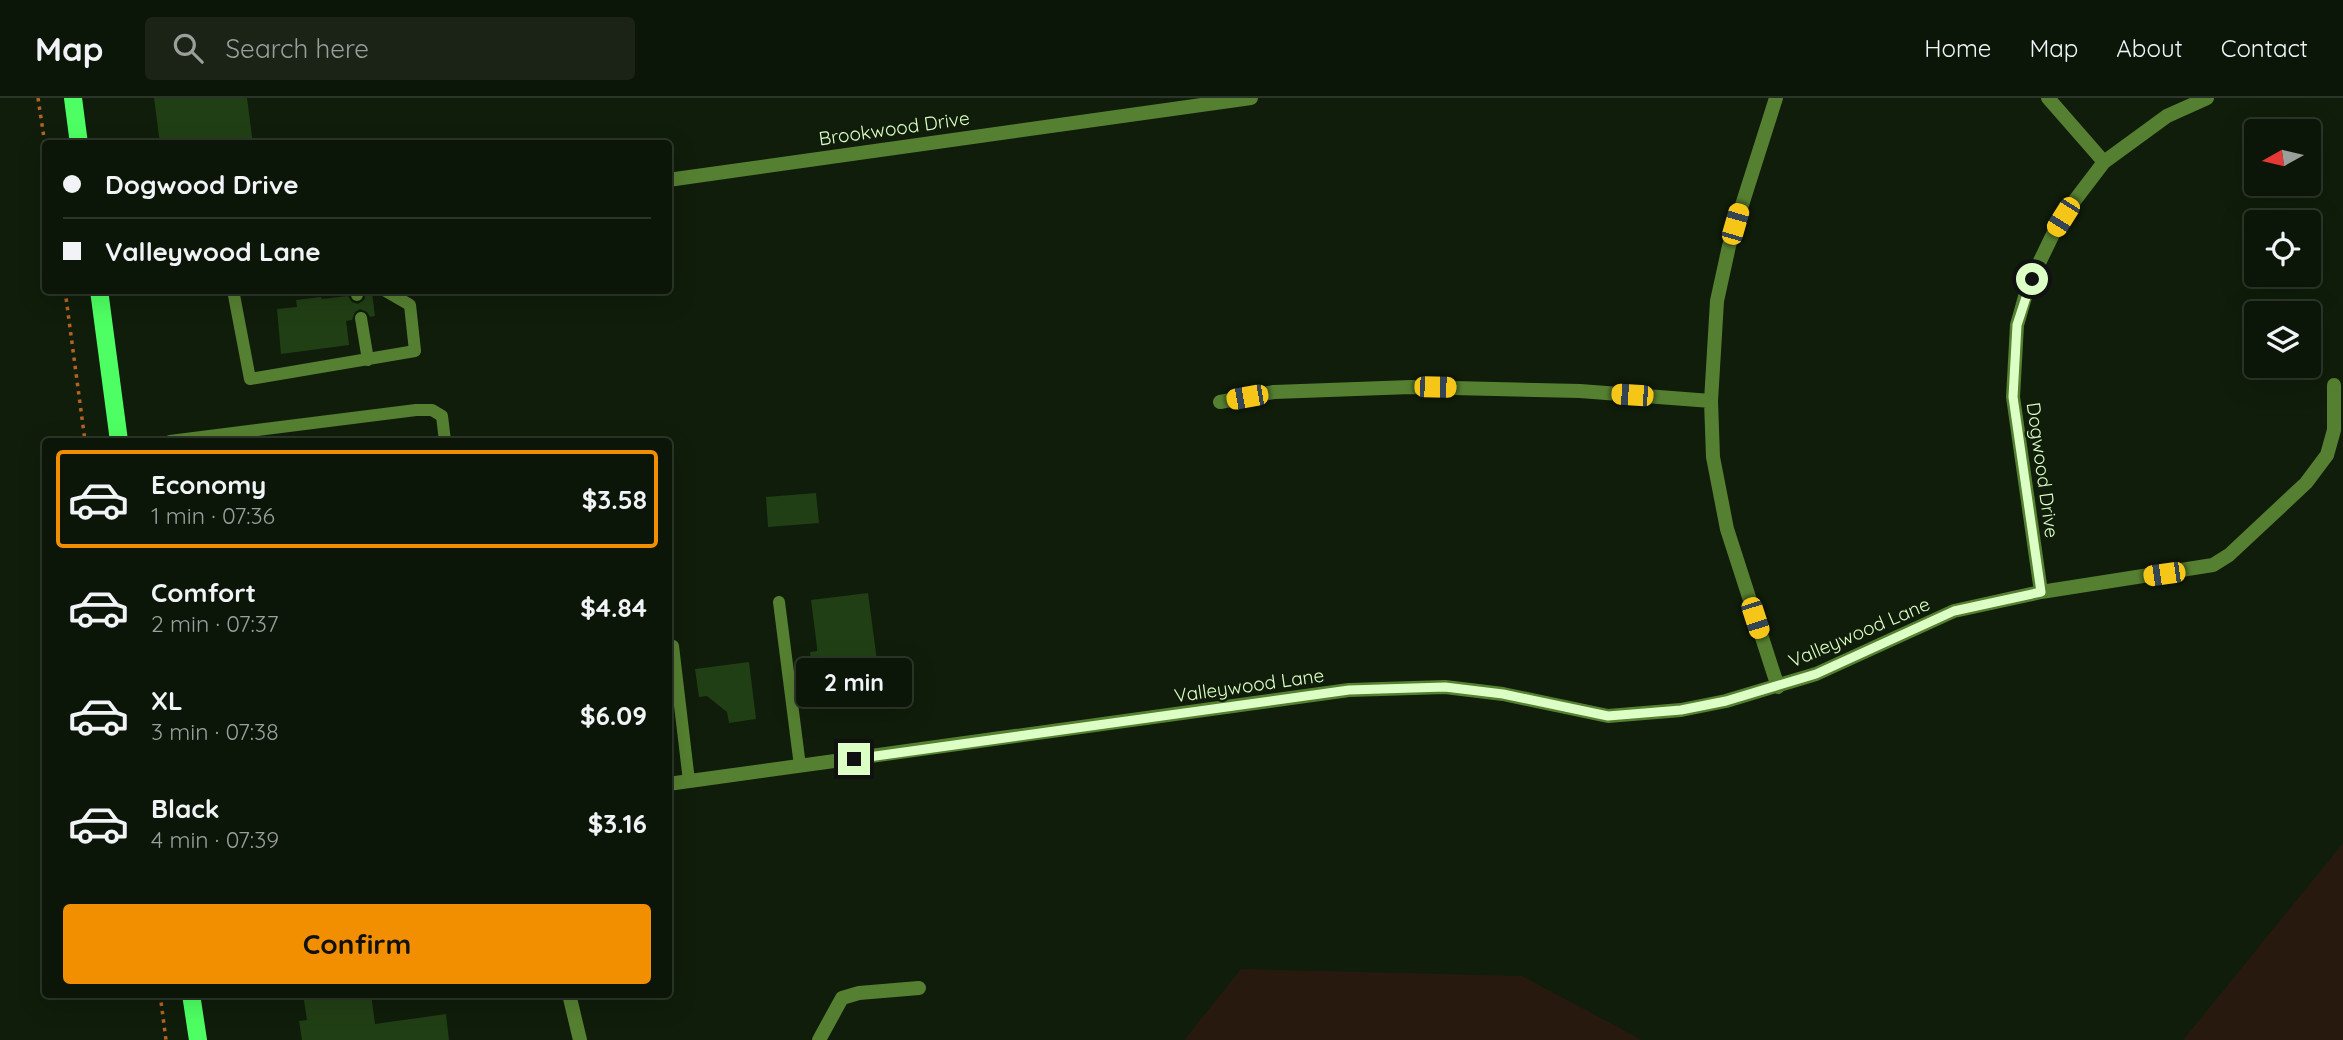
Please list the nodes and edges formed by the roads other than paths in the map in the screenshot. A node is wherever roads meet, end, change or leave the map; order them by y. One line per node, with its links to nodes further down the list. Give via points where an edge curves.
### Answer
1 (73, 98): 6 (main road)
2 (1251, 98): 8 (street, Brookwood Drive)
3 (2048, 98): 7 (street)
4 (2207, 98): 7 (street, Dogwood Drive, via 2167,116)
5 (1774, 99): 15 (street, via 1717,301)
6 (78, 140)
7 (2104, 162): 22 (street, Dogwood Drive, via 2055,230 2017,325 2013,397)
8 (672, 179)
9 (100, 294): 18 (main road)
10 (234, 294): 13 (lane, via 250,379)
11 (391, 294): 13 (lane, via 410,305 415,351)
12 (361, 318): 13 (lane)
13 (368, 360)
14 (2334, 385): 22 (street, Valleywood Lane, via 2334,430 2327,455 2306,483 2229,555 2213,565 2190,570)
15 (1711, 401): 16 (street, via 1580,391 1410,387 1274,392); 25 (street, via 1713,457 1727,529)
16 (1220, 402)
17 (284, 427): 19 (lane); 20 (lane); 21 (lane, via 432,410 442,416)
18 (119, 438)
19 (202, 438)
20 (286, 438)
21 (445, 438)
22 (2041, 592): 25 (street, Valleywood Lane, via 1954,611)
23 (779, 602): 26 (lane)
24 (672, 652): 27 (lane)
25 (1778, 687): 26 (street, Valleywood Lane, via 1681,710 1608,716 1445,687 1349,690)
26 (800, 766): 27 (street, Valleywood Lane)
27 (690, 781): 28 (street, Valleywood Lane)
28 (672, 783)
29 (919, 988): 34 (street, via 842,998)
30 (192, 998): 32 (main road)
31 (570, 998): 33 (street)
32 (198, 1040)
33 (580, 1040)
34 (819, 1040)

